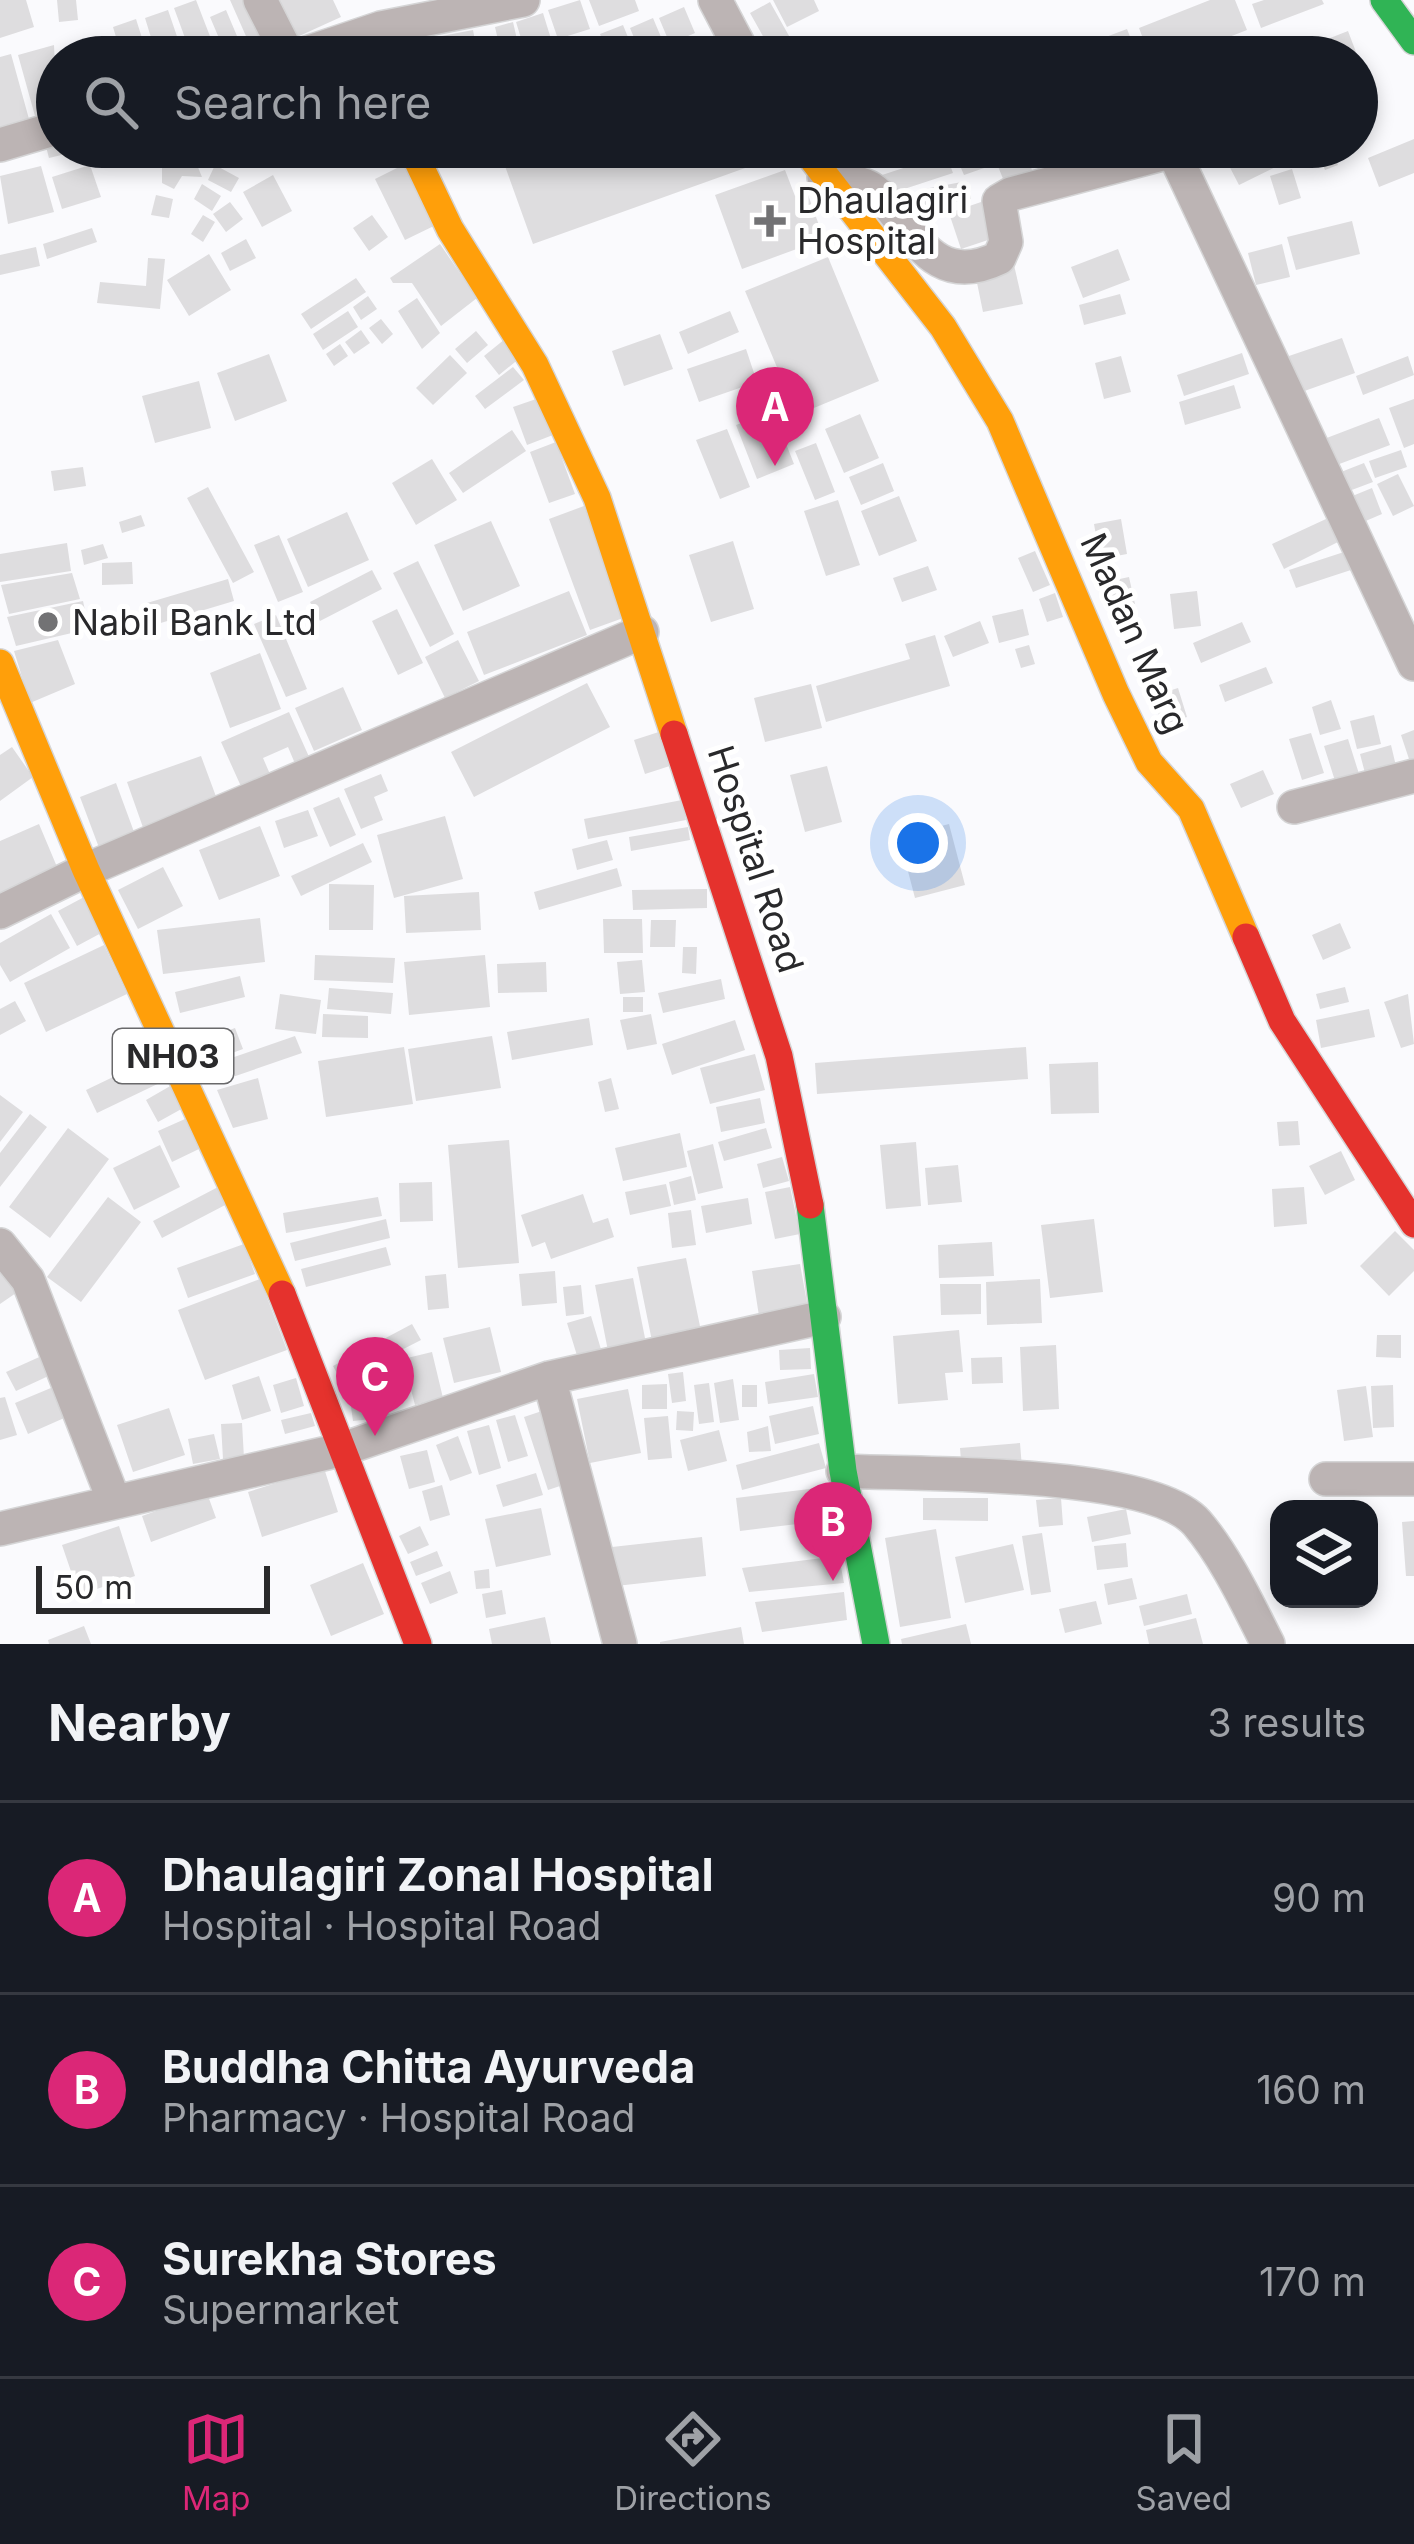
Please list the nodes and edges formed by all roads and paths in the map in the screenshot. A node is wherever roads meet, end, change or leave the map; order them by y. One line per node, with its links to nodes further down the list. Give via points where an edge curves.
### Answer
1 (260, 0): 5 (street)
2 (523, 0): 6 (street)
3 (715, 0): 7 (street)
4 (1384, 0): 8 (street)
5 (280, 36)
6 (408, 36)
7 (734, 36)
8 (1414, 40)
9 (36, 134): 10 (street)
10 (0, 145)
11 (421, 168): 16 (street, Hospital Road, via 535,364 597,498)
12 (818, 168): 15 (street, Madan Marg)
13 (1109, 168): 15 (street, via 999,201 1006,242 999,258 967,266 913,241 869,187)
14 (1181, 168): 18 (street)
15 (824, 177): 23 (street, Madan Marg, via 943,327 1000,422 1116,694 1149,762 1191,809 1282,1021)
16 (642, 632): 21 (street); 25 (street, Hospital Road, via 779,1056 806,1168)
17 (0, 663): 21 (street, NH03)
18 (1414, 664)
19 (1414, 776): 20 (street)
20 (1294, 807)
21 (86, 870): 22 (street); 27 (street, NH03, via 263,1246)
22 (0, 912)
23 (1414, 1224)
24 (0, 1245): 31 (street, via 28,1280)
25 (824, 1318): 26 (street); 28 (street, Hospital Road)
26 (549, 1378): 27 (street); 34 (street)
27 (340, 1450): 31 (street); 33 (street, NH03)
28 (843, 1472): 35 (street, Hospital Road); 36 (street, via 1095,1485 1160,1498 1196,1522)
29 (1326, 1479): 30 (street)
30 (1414, 1480)
31 (114, 1501): 32 (street)
32 (0, 1529)
33 (418, 1644)
34 (620, 1644)
35 (876, 1644)
36 (1268, 1644)

